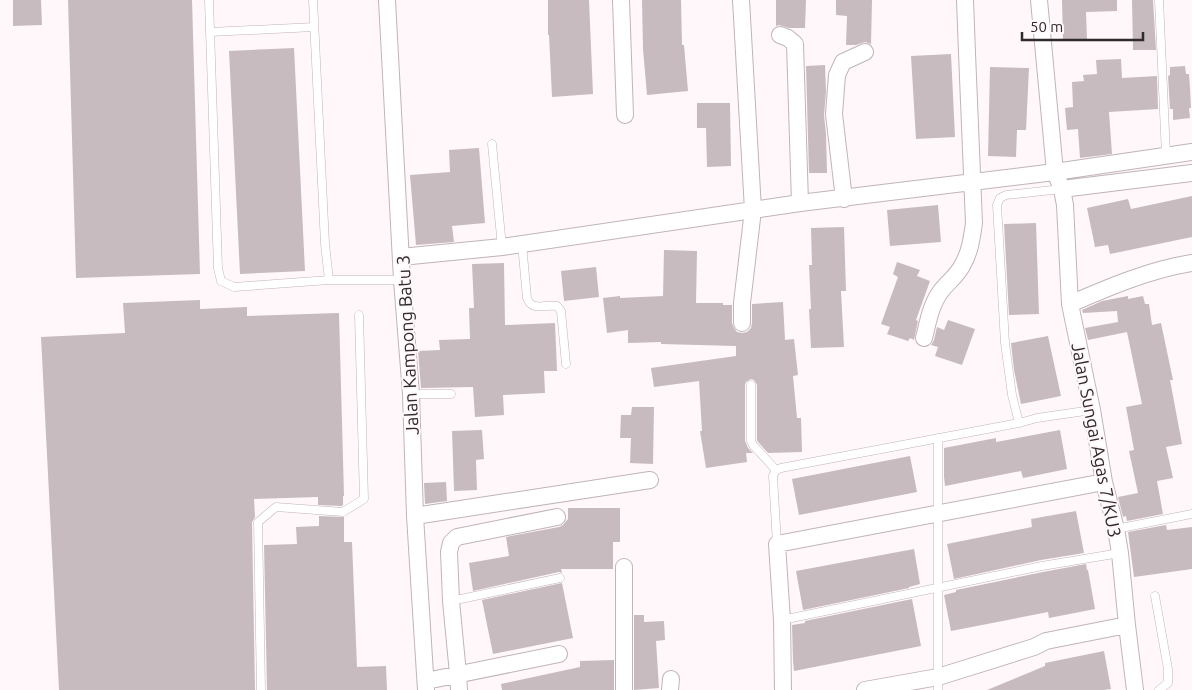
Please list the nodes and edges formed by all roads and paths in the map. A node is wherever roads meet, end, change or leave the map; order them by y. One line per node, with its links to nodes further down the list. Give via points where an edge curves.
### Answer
1 (209, 0): 10 (lane)
2 (313, 0): 9 (lane)
3 (387, 0): 26 (street, Jalan Kampong Batu 3)
4 (621, 0): 13 (street)
5 (741, 0): 23 (street)
6 (966, 0): 19 (street)
7 (1039, 0): 17 (street, Jalan Sungai Agas 7/KU3)
8 (1159, 0): 16 (lane)
9 (314, 28): 10 (lane); 28 (lane)
10 (210, 32): 28 (lane, via 221,281 234,287)
11 (780, 35): 22 (street, via 795,44)
12 (865, 52): 21 (street, via 843,62 837,75 834,114)
13 (625, 115)
14 (492, 144): 25 (lane)
15 (1192, 152): 16 (street)
16 (1166, 155): 17 (street)
17 (1055, 172): 19 (street); 20 (street, Jalan Sungai Agas 7/KU3)
18 (1192, 173): 20 (street)
19 (973, 182): 21 (street); 33 (street, via 974,223 970,248 964,264 940,292 930,313)
20 (1062, 189): 30 (street, Jalan Sungai Agas 7/KU3); 39 (lane, via 1006,195 1000,198 998,205 1005,343)
21 (844, 199): 22 (street)
22 (800, 203): 23 (street)
23 (753, 210): 24 (street); 32 (street)
24 (522, 244): 25 (street); 34 (lane, via 529,304 557,306 561,311)
25 (502, 247): 26 (street)
26 (401, 256): 29 (street, Jalan Kampong Batu 3)
27 (1192, 262): 30 (street, via 1116,284)
28 (329, 280): 29 (lane)
29 (402, 280): 36 (street, Jalan Kampong Batu 3)
30 (1070, 304): 38 (street, Jalan Sungai Agas 7/KU3)
31 (359, 316): 62 (lane, via 364,499 343,512 276,507 258,522)
32 (742, 323)
33 (924, 338)
34 (566, 364)
35 (751, 386): 41 (lane, via 751,440)
36 (411, 394): 37 (lane); 46 (street, Jalan Kampong Batu 3)
37 (451, 394)
38 (1092, 410): 39 (lane); 43 (street, Jalan Sungai Agas 7/KU3)
39 (1019, 423): 40 (lane)
40 (938, 438): 41 (lane); 44 (lane)
41 (776, 470): 49 (lane, via 773,476)
42 (650, 480): 46 (street)
43 (1104, 482): 44 (street); 48 (street, Jalan Sungai Agas 7/KU3)
44 (938, 513): 49 (street); 53 (lane)
45 (1192, 514): 48 (lane)
46 (415, 516): 61 (street, Jalan Kampong Batu 3)
47 (557, 517): 55 (street, via 457,536 449,552)
48 (1116, 529): 50 (street, Jalan Sungai Agas 7/KU3)
49 (777, 544): 56 (street)
50 (1120, 553): 53 (lane); 57 (street, Jalan Sungai Agas 7/KU3)
51 (624, 567): 63 (street)
52 (560, 578): 55 (lane)
53 (938, 587): 56 (lane); 60 (lane)
54 (1155, 596): 67 (lane, via 1168,669 1168,683)
55 (451, 601): 59 (street)
56 (782, 620): 64 (street)
57 (1127, 625): 60 (street, via 1046,641); 66 (street, Jalan Sungai Agas 7/KU3)
58 (559, 654): 59 (street)
59 (459, 682): 61 (street)
60 (938, 683): 65 (street)
61 (426, 685)
62 (261, 690)
63 (624, 690)
64 (784, 690)
65 (865, 690)
66 (1135, 690)
67 (1159, 690)

